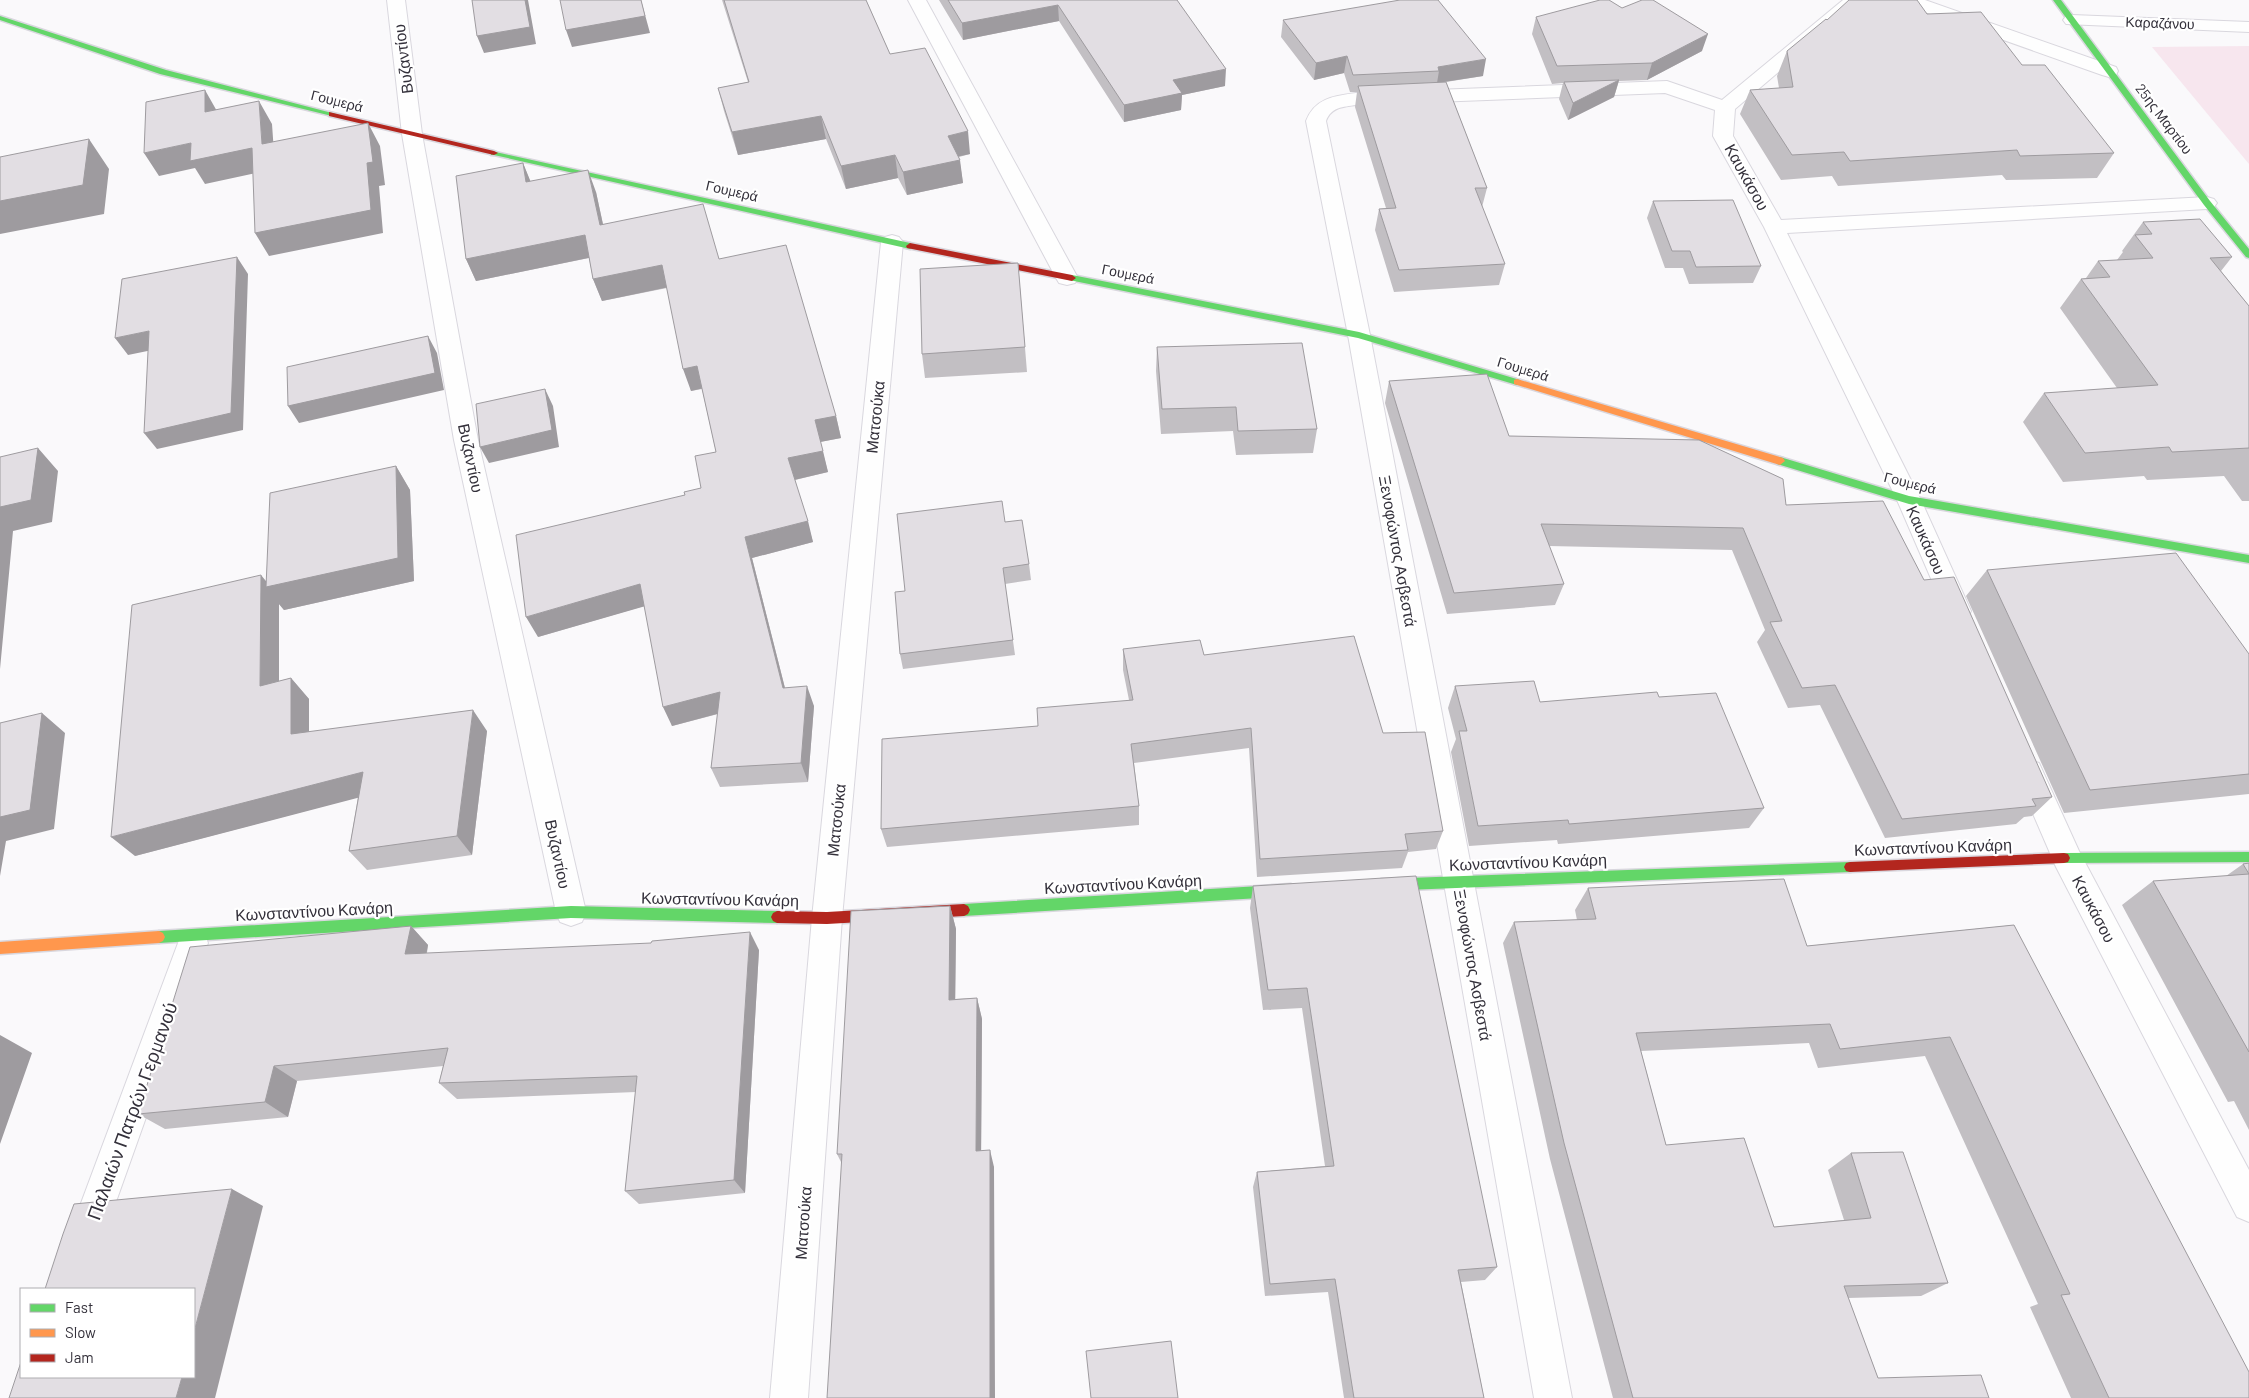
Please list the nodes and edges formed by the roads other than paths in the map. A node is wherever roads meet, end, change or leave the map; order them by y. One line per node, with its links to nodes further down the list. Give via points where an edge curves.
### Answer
1 (396, 0): 11 (street, Βυζαντίου)
2 (917, 0): 16 (street)
3 (1854, 0): 10 (street)
4 (1908, 0): 9 (street)
5 (2057, 0): 7 (street, 25ης Μαρτίου)
6 (0, 18): 11 (street, Γουμερά, via 163,72)
7 (2072, 20): 8 (street, Καραζάνου); 9 (street, 25ης Μαρτίου)
8 (2249, 27)
9 (2109, 70): 12 (street, 25ης Μαρτίου)
10 (1725, 107): 13 (street, Καυκάσου, via 1724,136); 17 (street, Ξενοφώντος Ασβεστά, via 1667,87 1356,99 1326,106 1319,111 1317,132)
11 (412, 134): 14 (street, Γουμερά); 27 (street, Βυζαντίου, via 466,440)
12 (2207, 203): 13 (street); 15 (street, 25ης Μαρτίου)
13 (1774, 227): 18 (street, Καυκάσου)
14 (892, 242): 16 (street, Γουμερά); 28 (street, Ματσούκα)
15 (2249, 255)
16 (1067, 278): 17 (street, Γουμερά)
17 (1359, 335): 18 (street, Γουμερά); 24 (street, Ξενοφώντος Ασβεστά)
18 (1908, 500): 19 (street, Γουμερά); 20 (street, Καυκάσου)
19 (2249, 559)
20 (1968, 634)
21 (2019, 750): 23 (street, Καυκάσου)
22 (2249, 857): 23 (street, Κωνσταντίνου Κανάρη)
23 (2067, 858): 24 (street, Κωνσταντίνου Κανάρη); 31 (street, Καυκάσου)
24 (1458, 880): 25 (street, Κωνσταντίνου Κανάρη); 34 (street, Ξενοφώντος Ασβεστά)
25 (1369, 886)
26 (1300, 890): 28 (street, Κωνσταντίνου Κανάρη)
27 (571, 912): 28 (street, Κωνσταντίνου Κανάρη); 29 (street, Κωνσταντίνου Κανάρη)
28 (827, 918): 33 (street, Ματσούκα)
29 (197, 934): 30 (street, Κωνσταντίνου Κανάρη); 32 (street, Παλαιών Πατρών Γερμανού)
30 (0, 948)
31 (2249, 1205)
32 (67, 1288)
33 (789, 1398)
34 (1553, 1398)

